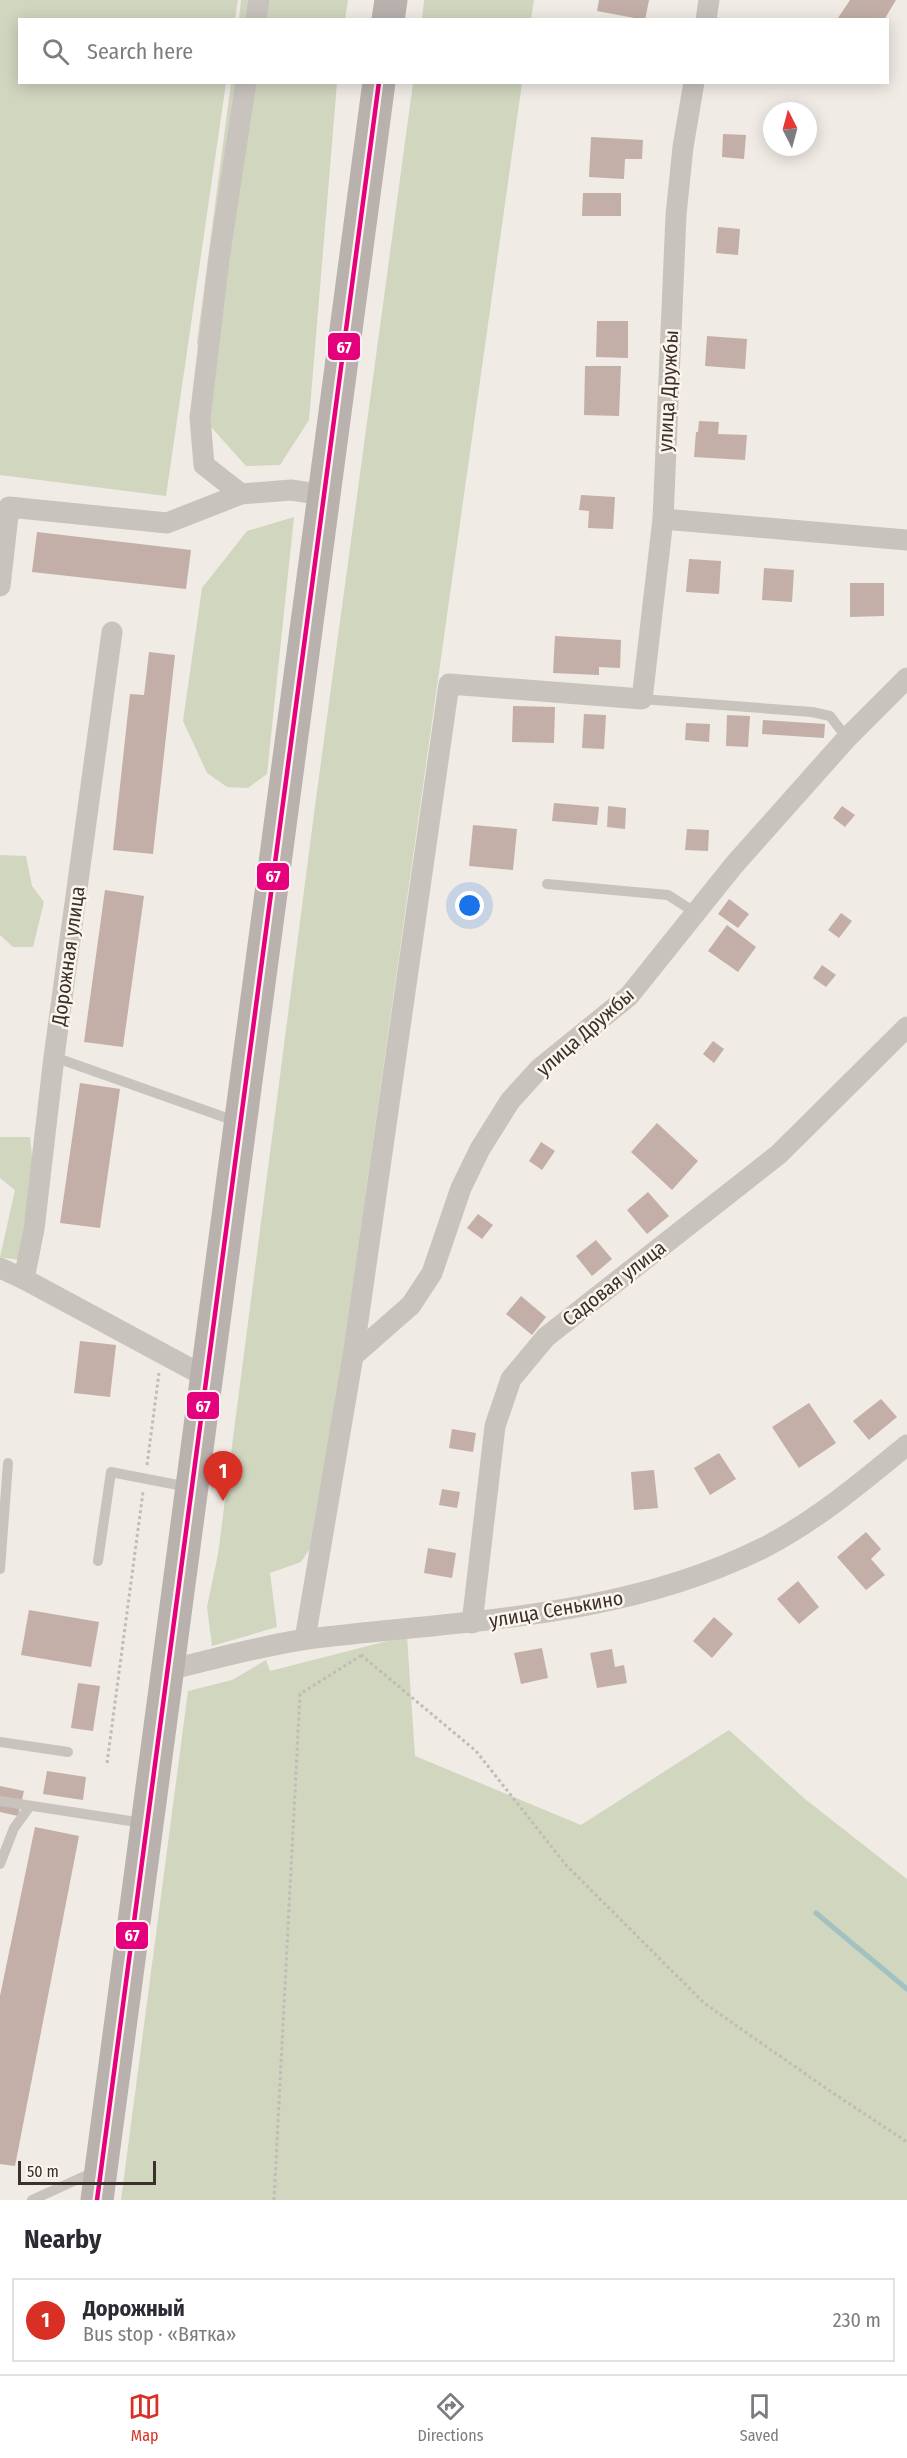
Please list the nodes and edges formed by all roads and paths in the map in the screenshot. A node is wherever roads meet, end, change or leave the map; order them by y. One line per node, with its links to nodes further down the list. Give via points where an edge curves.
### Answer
1 (259, 0): 4 (street)
2 (391, 0): 5 (main road)
3 (709, 0): 6 (street)
4 (256, 18)
5 (388, 18)
6 (706, 18)
7 (246, 84): 10 (street, via 200,418 204,465)
8 (379, 84): 11 (main road)
9 (694, 84): 13 (street, улица Дружбы, via 682,147 676,215)
10 (241, 494): 11 (street, via 291,490); 12 (street, via 166,523)
11 (324, 495): 24 (main road)
12 (5, 506): 15 (street)
13 (663, 519): 14 (street); 18 (street, улица Дружбы)
14 (907, 540)
15 (0, 586)
16 (112, 632): 23 (street, Дорожная улица)
17 (907, 678): 19 (street, улица Дружбы)
18 (642, 699): 19 (lane, via 812,712 830,716); 28 (street, via 449,684)
19 (847, 738): 21 (street, улица Дружбы)
20 (548, 884): 21 (lane, via 668,895)
21 (696, 913): 28 (street, улица Дружбы, via 629,996 539,1070 510,1101 461,1188 432,1273 411,1305)
22 (907, 1027): 36 (street, Садовая улица, via 779,1154 546,1337 511,1379 495,1426)
23 (54, 1057): 24 (lane); 26 (street, Дорожная улица, via 34,1230)
24 (240, 1123): 29 (main road)
25 (0, 1268): 26 (street)
26 (24, 1279): 27 (street)
27 (162, 1354): 29 (street); 32 (path)
28 (353, 1356): 37 (street)
29 (206, 1377): 33 (main road)
30 (907, 1445): 36 (street, улица Сенькино, via 803,1524 723,1566 623,1598)
31 (8, 1463): 35 (lane)
32 (145, 1479): 33 (lane); 34 (lane, via 111,1473); 43 (path)
33 (191, 1488): 40 (main road)
34 (98, 1562)
35 (0, 1569)
36 (472, 1623): 37 (street, улица Сенькино)
37 (305, 1639): 40 (street, улица Сенькино)
38 (372, 1650): 39 (path)
39 (361, 1655): 48 (path, via 476,1751 566,1865 704,2004); 51 (path, via 300,1694)
40 (167, 1670): 46 (main road)
41 (0, 1742): 42 (lane)
42 (68, 1752)
43 (107, 1762)
44 (0, 1801): 45 (lane)
45 (30, 1806): 46 (lane); 47 (lane, via 14,1828)
46 (147, 1823): 49 (main road)
47 (0, 1861)
48 (907, 2142)
49 (99, 2184): 50 (lane)
50 (32, 2200)
51 (274, 2200)

